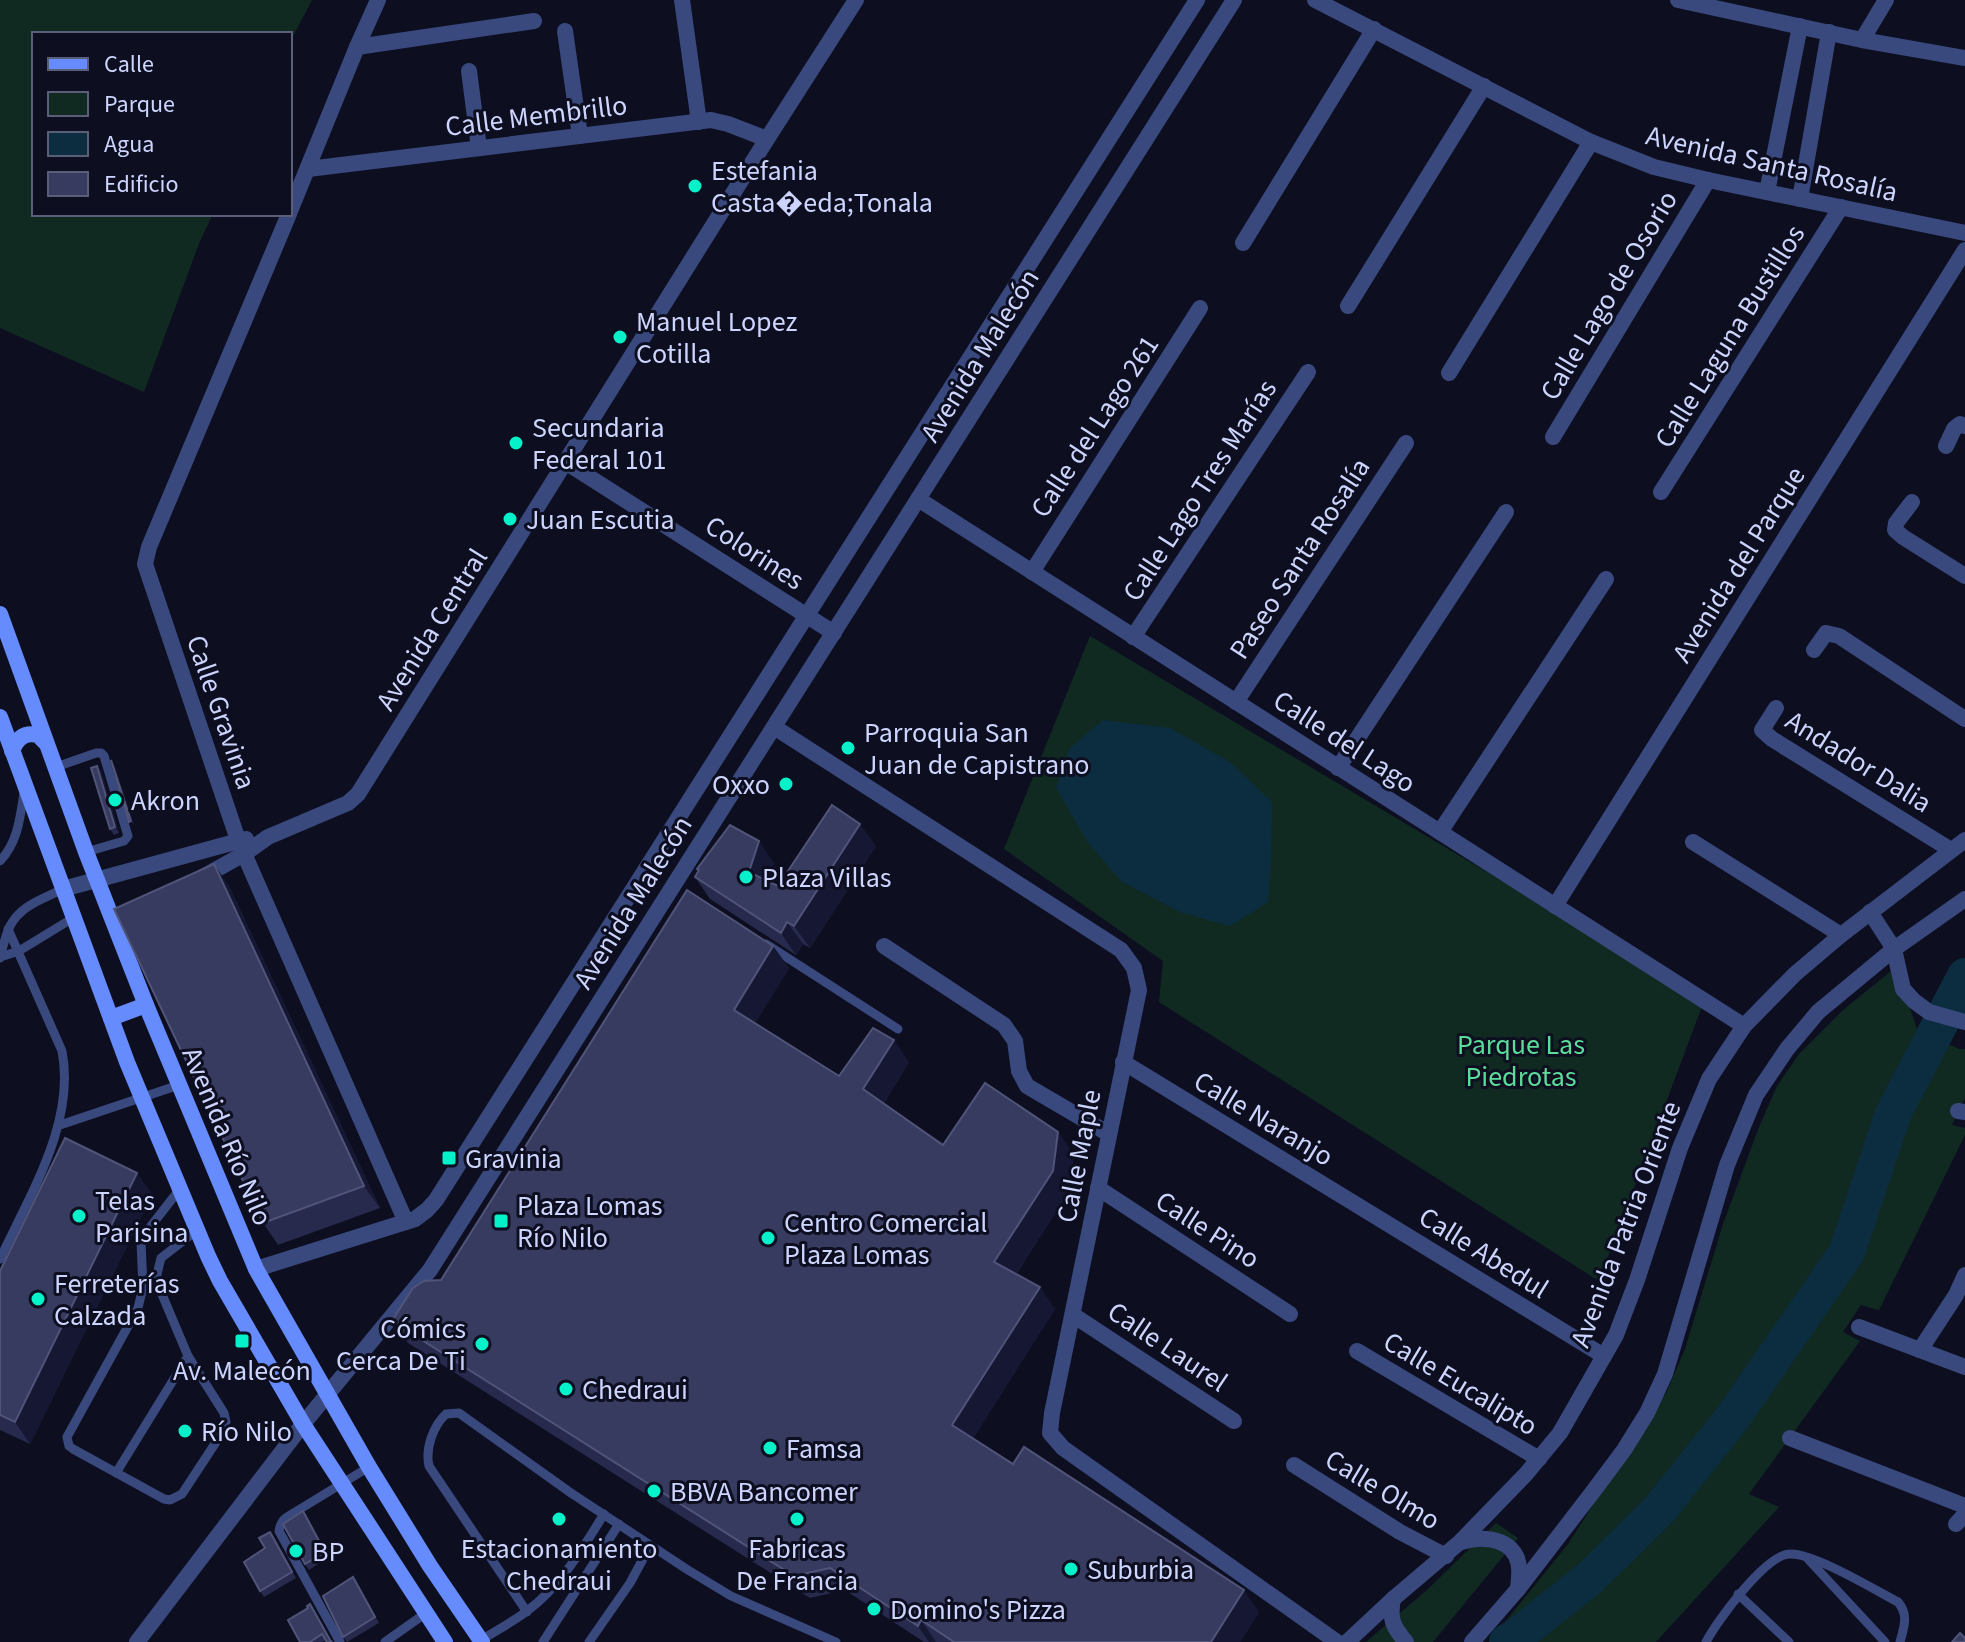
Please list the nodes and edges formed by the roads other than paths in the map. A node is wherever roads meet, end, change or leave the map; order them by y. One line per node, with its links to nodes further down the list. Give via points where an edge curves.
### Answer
1 (378, 0): 15 (street, Calle Gravinia)
2 (682, 0): 19 (street)
3 (856, 0): 21 (street, Avenida Central)
4 (1197, 0): 51 (street, Avenida Malecón)
5 (1234, 0): 44 (street, Avenida Malecón)
6 (1315, 0): 11 (street, Avenida Santa Rosalía)
7 (1678, 0): 10 (street)
8 (1886, 0): 14 (street)
9 (534, 21): 15 (street)
10 (1800, 26): 13 (street); 26 (street)
11 (1374, 29): 18 (street, Avenida Santa Rosalía); 32 (street)
12 (565, 31): 20 (street)
13 (1829, 32): 14 (street); 27 (street)
14 (1862, 40): 16 (street)
15 (357, 47): 24 (street, Calle Gravinia)
16 (1965, 58)
17 (469, 71): 23 (street)
18 (1484, 86): 22 (street, Avenida Santa Rosalía); 34 (street)
19 (699, 122): 20 (street, Calle Membrillo); 21 (street, Calle Membrillo, via 728,124)
20 (580, 136): 23 (street, Calle Membrillo)
21 (767, 139): 42 (street, Avenida Central)
22 (1591, 142): 25 (street, Avenida Santa Rosalía, via 1654,167); 37 (street)
23 (479, 148): 24 (street, Calle Membrillo)
24 (308, 169): 28 (street, Calle Gravinia)
25 (1708, 180): 26 (street, Avenida Santa Rosalía); 39 (street, Calle Lago de Osorio)
26 (1767, 192): 27 (street, Avenida Santa Rosalía)
27 (1800, 199): 29 (street, Avenida Santa Rosalía)
28 (292, 206)
29 (1841, 207): 31 (street, Avenida Santa Rosalía); 43 (street, Calle Laguna Bustillos)
30 (288, 216): 68 (street, Calle Gravinia, via 145,564)
31 (1965, 233)
32 (1243, 243)
33 (1965, 250): 76 (street, Avenida del Parque)
34 (1348, 306)
35 (1200, 308): 47 (street, Calle del Lago 261)
36 (1308, 372): 53 (street, Calle Lago Tres Marías)
37 (1449, 373)
38 (1965, 426): 41 (street, via 1954,429)
39 (1553, 437)
40 (1406, 443): 55 (street, Paseo Santa Rosalía)
41 (1946, 446)
42 (567, 463): 51 (street, Colorines); 68 (street, Avenida Central, via 358,794 348,803)
43 (1661, 492)
44 (918, 499): 47 (street, Calle del Lago); 52 (street, Avenida Malecón)
45 (1912, 502): 48 (street, via 1895,530)
46 (1506, 512): 63 (street)
47 (1032, 572): 53 (street, Calle del Lago)
48 (1965, 576)
49 (1606, 579): 65 (street)
50 (0, 614): 60 (main road, Avenida Río Nilo)
51 (807, 616): 52 (street, Colorines); 99 (street, Avenida Malecón, via 436,1200)
52 (834, 633): 59 (street, Avenida Malecón)
53 (1133, 637): 55 (street, Calle del Lago)
54 (1814, 650): 58 (street, via 1826,633 1839,636)
55 (1236, 702): 63 (street, Calle del Lago)
56 (1776, 708): 69 (street, Andador Dalia, via 1762,730 1772,739)
57 (0, 717): 61 (main road)
58 (1965, 719)
59 (774, 727): 91 (street, Calle Maple, via 1121,950 1134,968 1139,990); 112 (street, Avenida Malecón, via 680,890 430,1270)
60 (47, 744): 61 (main road, via 38,735 25,734); 62 (main road, Avenida Río Nilo)
61 (12, 751): 64 (main road)
62 (56, 767): 70 (main road, Avenida Río Nilo); 70 (lane, via 96,753 104,756 127,838)
63 (1338, 768): 65 (street, Calle del Lago)
64 (25, 786): 71 (lane, via 18,831); 73 (main road)
65 (1440, 832): 76 (street, Calle del Lago)
66 (1965, 840): 69 (street, Avenida Patria Oriente)
67 (1693, 842): 80 (street)
68 (241, 847): 72 (street, Avenida Central); 74 (street, Avenida Central); 99 (street, Calle Gravinia)
69 (1951, 850): 77 (street, Avenida Patria Oriente)
70 (86, 852): 72 (main road, Avenida Río Nilo)
71 (0, 861)
72 (97, 879): 73 (street, Avenida Central); 86 (main road, Avenida Río Nilo, via 122,921)
73 (63, 889): 78 (main road); 79 (lane, via 26,906)
74 (180, 889)
75 (1965, 899): 83 (street)
76 (1555, 906): 89 (street, Calle del Lago)
77 (1870, 912): 80 (street, Avenida Patria Oriente); 83 (street)
78 (73, 918): 84 (lane); 87 (main road)
79 (8, 929): 84 (lane); 85 (lane)
80 (1841, 935): 89 (street, Avenida Patria Oriente)
81 (753, 936): 90 (lane)
82 (884, 946): 95 (street, via 1004,1025 1015,1041 1027,1086)
83 (1894, 949): 88 (street, via 1903,989 1914,1001 1929,1012); 128 (street, via 1818,1012 1756,1095 1727,1165 1665,1374 1647,1413)
84 (19, 951): 85 (lane); 94 (lane, via 62,1051)
85 (0, 957)
86 (146, 1005): 87 (main road); 92 (main road, Avenida Río Nilo)
87 (111, 1018): 93 (main road)
88 (1965, 1022)
89 (1744, 1026): 110 (street, Avenida Patria Oriente, via 1709,1079 1627,1307)
90 (898, 1029)
91 (1123, 1062): 95 (street, Calle Maple); 98 (street, Calle Naranjo)
92 (179, 1085): 93 (lane); 102 (main road, Avenida Río Nilo)
93 (141, 1098): 94 (lane); 97 (main road)
94 (60, 1125): 101 (lane)
95 (1109, 1134): 96 (street, Calle Maple)
96 (1098, 1188): 104 (street, Calle Pino); 105 (street, Calle Maple)
97 (179, 1190): 100 (main road); 119 (lane, via 144,1235 138,1308 67,1437 73,1449)
98 (1377, 1217): 110 (street, Calle Abedul)
99 (406, 1222): 102 (street, Avenida Malecón)
100 (196, 1231): 109 (lane, via 161,1258 157,1274); 114 (main road)
101 (0, 1259)
102 (256, 1269): 112 (main road, Avenida Río Nilo)
103 (1965, 1275): 107 (street)
104 (1290, 1314)
105 (1073, 1315): 113 (street, Calle Laurel); 141 (street, Calle Maple, via 1050,1433 1063,1448)
106 (1859, 1327): 107 (street)
107 (1920, 1350): 111 (street)
108 (1357, 1351): 116 (street, Calle Eucalipto)
109 (188, 1356): 119 (lane); 119 (lane, via 224,1413 222,1433 177,1497 164,1499)
110 (1604, 1356): 116 (street, Avenida Patria Oriente)
111 (1965, 1367)
112 (328, 1393): 114 (street, Avenida Malecón); 118 (main road, Avenida Río Nilo)
113 (1234, 1421)
114 (303, 1424): 120 (main road); 134 (street, Avenida Malecón)
115 (1790, 1438): 121 (street)
116 (1539, 1459): 124 (street, Avenida Patria Oriente)
117 (1294, 1465): 126 (street, Calle Olmo)
118 (369, 1467): 120 (lane); 133 (main road, Avenida Río Nilo)
119 (116, 1473)
120 (343, 1483): 132 (main road); 135 (lane, via 283,1519 279,1531)
121 (1965, 1506)
122 (604, 1514): 123 (lane); 131 (lane, via 549,1592); 131 (lane, via 459,1413 443,1416 429,1449 429,1466)
123 (619, 1524): 125 (lane); 138 (lane)
124 (1460, 1542): 126 (street, Avenida Patria Oriente); 128 (street, via 1487,1539 1514,1552)
125 (650, 1546): 139 (lane); 140 (lane, via 731,1596)
126 (1446, 1556): 130 (street, Avenida Patria Oriente)
127 (1805, 1557): 129 (lane, via 1776,1558); 147 (lane); 148 (lane, via 1898,1602 1905,1616)
128 (1518, 1589): 144 (street)
129 (1738, 1594): 145 (lane); 146 (lane)
130 (1393, 1599): 142 (street, Avenida Patria Oriente); 143 (street, via 1394,1627)
131 (527, 1612): 133 (lane)
132 (426, 1613): 136 (lane); 137 (main road)
133 (480, 1641)
134 (137, 1642)
135 (340, 1642)
136 (385, 1642)
137 (445, 1642)
138 (543, 1642)
139 (589, 1642)
140 (836, 1642)
141 (1337, 1642)
142 (1347, 1642)
143 (1406, 1642)
144 (1472, 1642)
145 (1706, 1642)
146 (1789, 1642)
147 (1885, 1642)
148 (1900, 1642)

